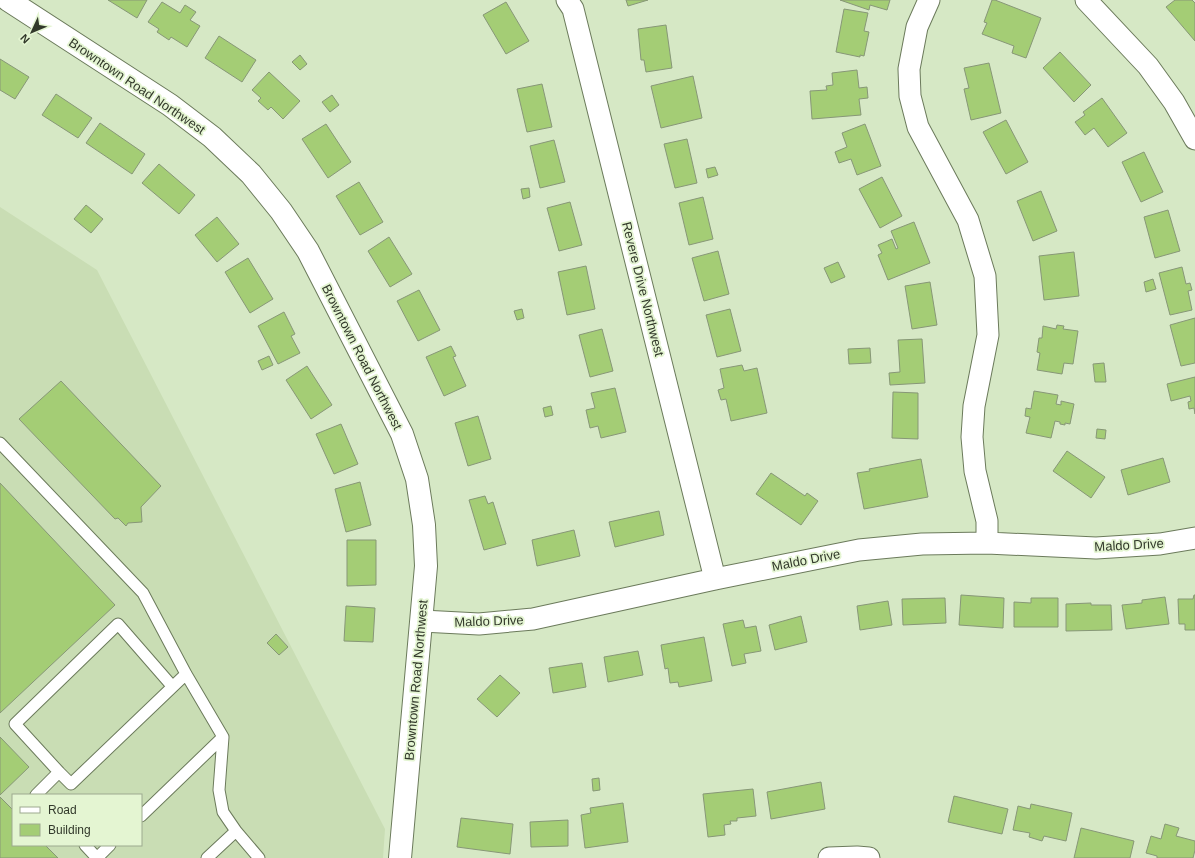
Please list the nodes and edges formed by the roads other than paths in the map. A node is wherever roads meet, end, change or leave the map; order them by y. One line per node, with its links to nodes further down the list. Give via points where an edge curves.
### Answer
1 (8, 0): 10 (street, Browntown Road Northwest, via 170,105 212,137 251,174 285,216 308,251 402,434 417,479 424,525 426,566)
2 (567, 0): 9 (street, Revere Drive Northwest, via 573,9)
3 (929, 0): 8 (street, via 917,27 909,69 910,96 918,127 968,220 985,276 988,335 974,406 972,438 974,471 987,521)
4 (1086, 0): 5 (street, via 1148,66 1174,102)
5 (1195, 139)
6 (0, 443): 11 (lane, via 143,594)
7 (1195, 538): 8 (street, Maldo Drive, via 1160,544 1096,548)
8 (987, 543): 9 (street, Maldo Drive, via 922,544 859,550)
9 (715, 579): 10 (street, Maldo Drive, via 533,619 479,624)
10 (422, 621): 23 (street, Browntown Road Northwest)
11 (186, 674): 12 (lane); 13 (lane)
12 (172, 686): 14 (lane, via 71,784); 14 (lane, via 118,624 15,724)
13 (223, 736): 16 (lane); 17 (lane, via 220,790 223,812)
14 (59, 772): 15 (lane)
15 (37, 794)
16 (142, 815)
17 (236, 831): 21 (lane); 22 (lane)
18 (85, 846): 20 (lane)
19 (109, 846): 20 (lane)
20 (97, 858)
21 (207, 858)
22 (259, 858)
23 (400, 858)
24 (829, 858): 25 (street)
25 (869, 858)

